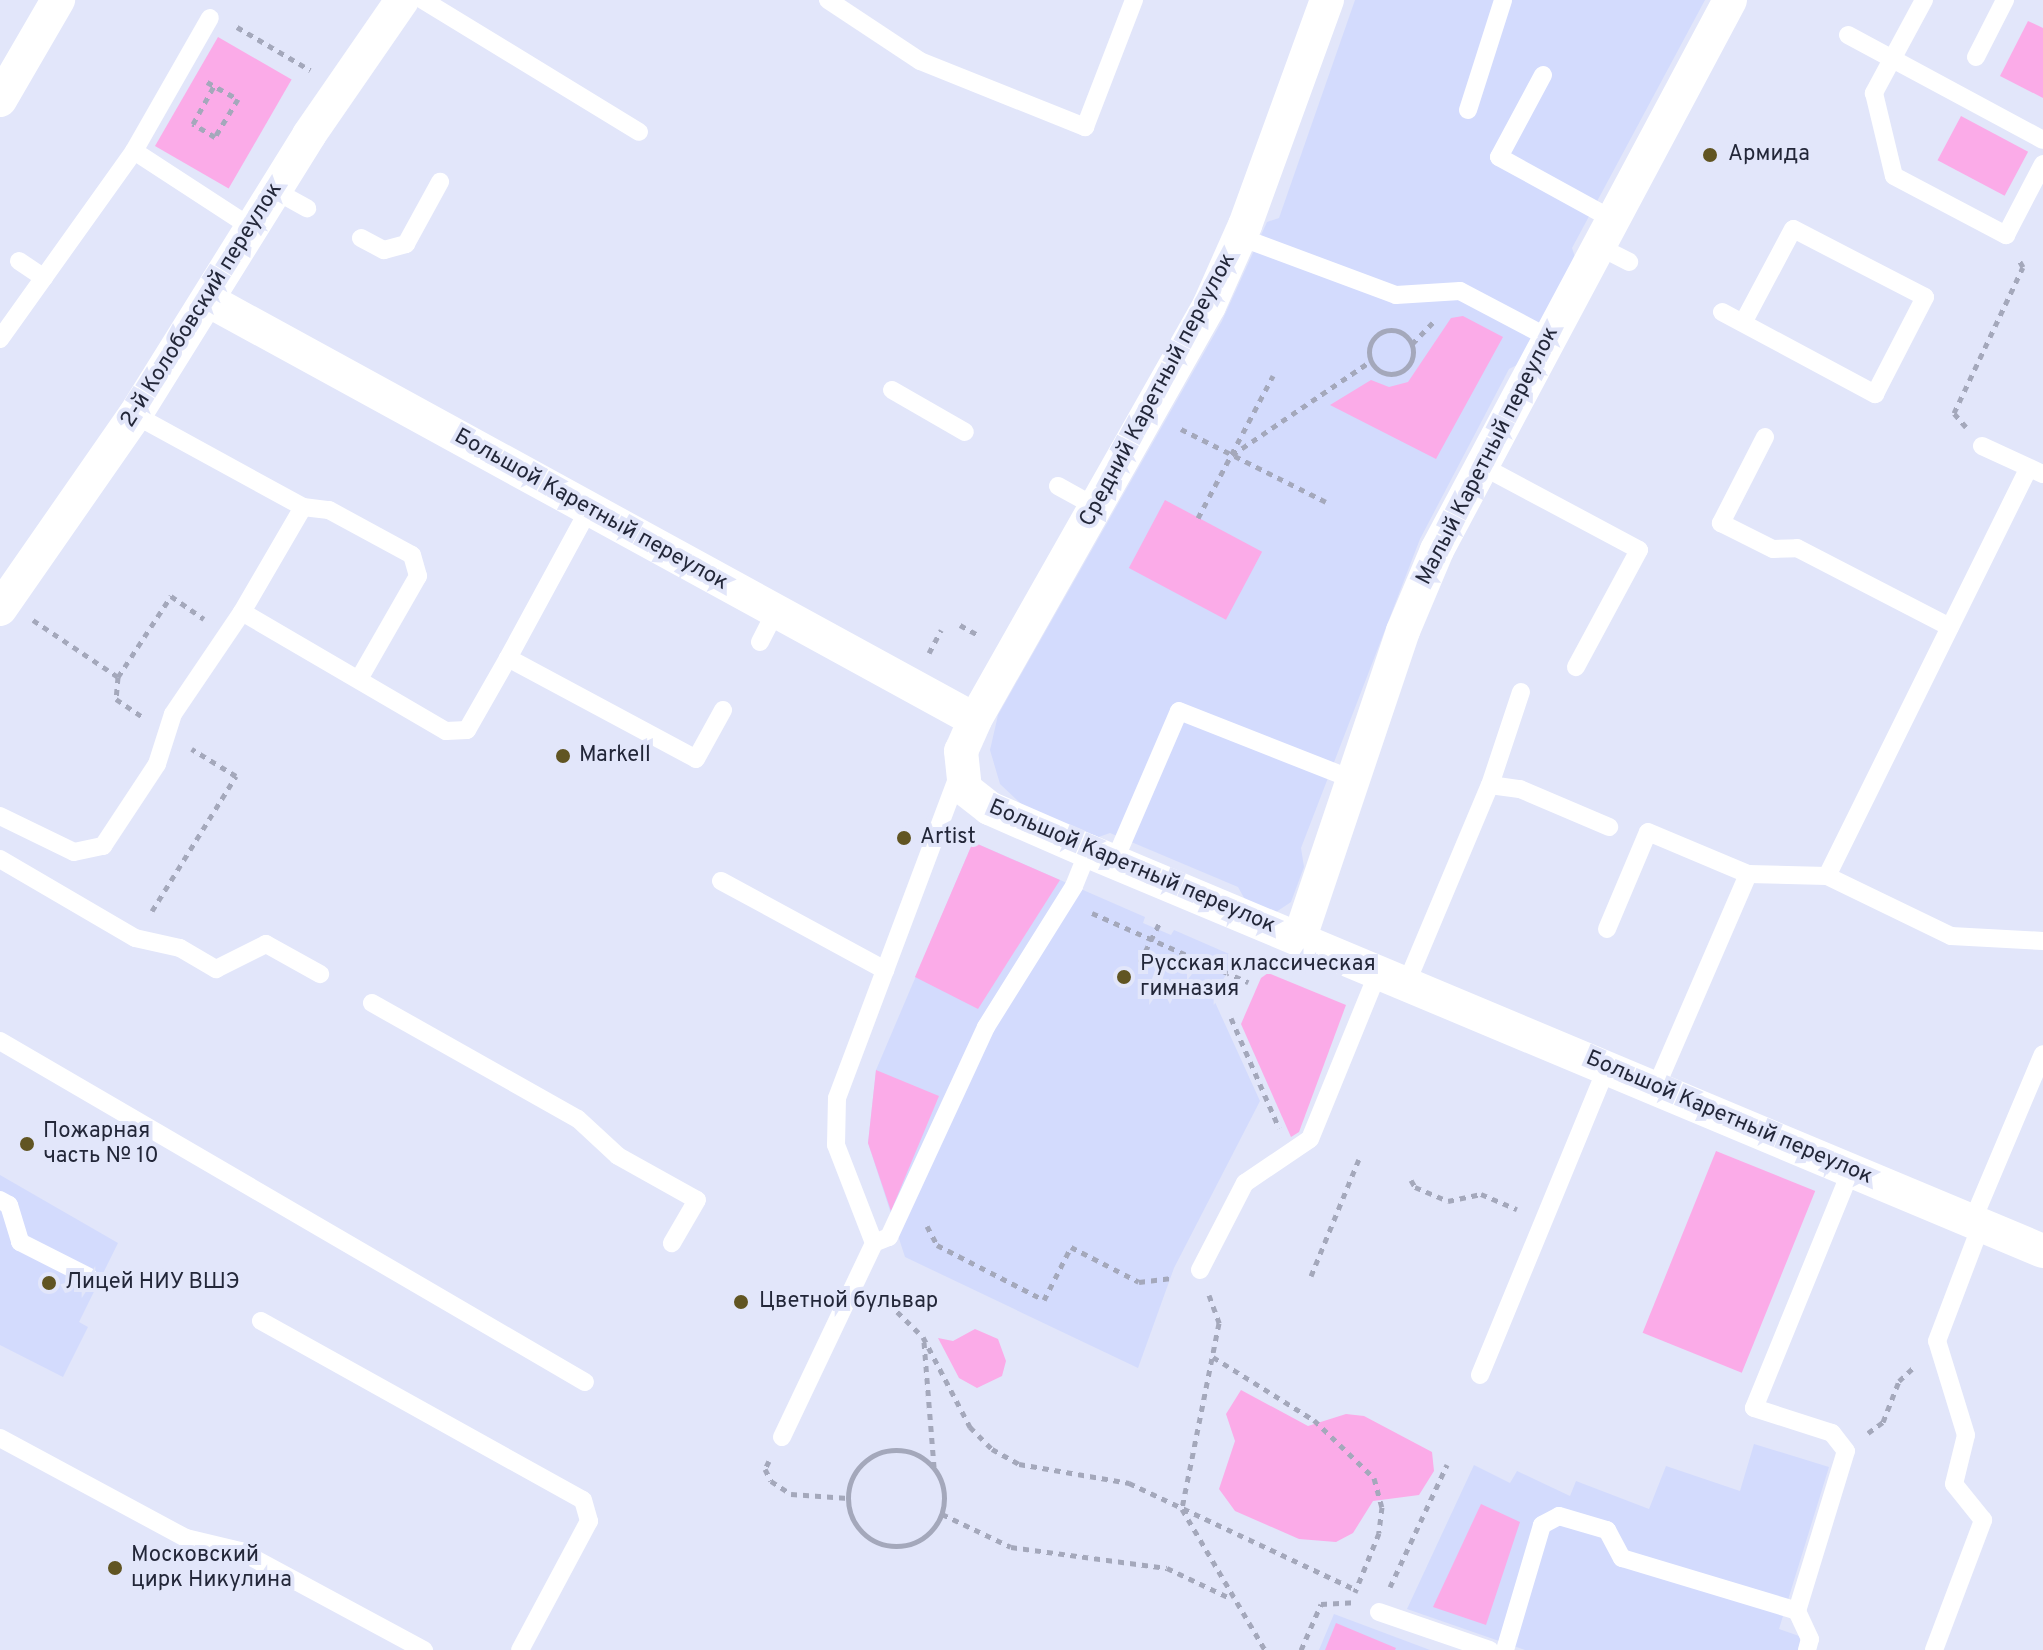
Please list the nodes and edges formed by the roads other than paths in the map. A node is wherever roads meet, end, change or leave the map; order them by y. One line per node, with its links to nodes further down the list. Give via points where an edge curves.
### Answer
1 (58, 0): 16 (street)
2 (402, 0): 23 (street, 2-й Колобовский переулок)
3 (423, 0): 18 (lane)
4 (828, 0): 5 (lane, via 920,61 1085,127)
5 (1134, 0)
6 (1327, 0): 27 (street, Средний Каретный переулок)
7 (1503, 0): 17 (lane)
8 (1730, 0): 26 (street, Малый Каретный переулок)
9 (1924, 0): 14 (lane)
10 (2005, 0): 13 (lane)
11 (210, 18): 20 (lane)
12 (1848, 35): 14 (lane)
13 (1976, 57)
14 (1892, 59): 19 (lane); 21 (lane, via 1874,93 1894,176 2006,235)
15 (1543, 75): 26 (lane, via 1499,157)
16 (5, 82)
17 (1468, 110)
18 (639, 132)
19 (2043, 140)
20 (134, 151): 25 (lane); 31 (lane)
21 (2043, 164)
22 (440, 182): 28 (lane, via 406,244 384,250)
23 (274, 190): 24 (lane); 25 (street, 2-й Колобовский переулок)
24 (307, 208)
25 (252, 228): 32 (street, 2-й Колобовский переулок)
26 (1605, 232): 30 (lane); 35 (street, Малый Каретный переулок)
27 (1240, 237): 35 (lane, via 1396,295 1460,291); 46 (street, Средний Каретный переулок, via 1209,306)
28 (361, 238)
29 (19, 261): 31 (lane)
30 (1629, 262)
31 (44, 278): 36 (lane)
32 (208, 300): 38 (street, 2-й Колобовский переулок); 47 (street, Большой Каретный переулок)
33 (1722, 312): 34 (lane)
34 (1743, 323): 34 (lane, via 1875,394 1925,297 1793,229)
35 (1549, 338): 42 (street, Малый Каретный переулок)
36 (0, 339)
37 (892, 390): 39 (lane)
38 (135, 415): 45 (lane); 48 (street, 2-й Колобовский переулок)
39 (965, 432)
40 (1765, 437): 51 (lane, via 1721,523 1773,549 1797,548)
41 (1982, 446): 43 (lane)
42 (1482, 466): 54 (lane, via 1639,550); 60 (street, Малый Каретный переулок, via 1419,589)
43 (2036, 471): 51 (lane)
44 (1058, 486): 46 (lane)
45 (303, 507): 50 (lane); 55 (lane, via 329,510 412,555 418,576)
46 (1096, 507): 58 (street, Средний Каретный переулок)
47 (589, 509): 49 (street, Большой Каретный переулок); 53 (lane)
48 (0, 609)
49 (776, 611): 52 (lane); 58 (street, Большой Каретный переулок)
50 (242, 612): 55 (lane); 62 (lane, via 173,714 157,764 103,846 74,852)
51 (1950, 627): 67 (lane)
52 (760, 642)
53 (508, 658): 55 (lane, via 467,730 446,731); 57 (lane, via 696,759)
54 (1576, 667)
55 (359, 679)
56 (1521, 692): 61 (lane)
57 (723, 710)
58 (975, 720): 59 (street, via 961,751)
59 (960, 772): 64 (street, Большой Каретный переулок, via 976,801); 72 (lane)
60 (1352, 779): 64 (lane, via 1179,711); 70 (street, Малый Каретный переулок)
61 (1490, 785): 63 (lane, via 1520,789); 74 (lane)
62 (0, 816)
63 (1609, 827)
64 (1101, 856): 70 (street, Большой Каретный переулок); 84 (lane, via 1064,901 986,1027 889,1237)
65 (0, 859): 73 (lane, via 135,938 180,948 216,969 266,944)
66 (1748, 874): 67 (lane); 69 (lane, via 1648,832); 79 (lane)
67 (1827, 876): 71 (lane, via 1951,936)
68 (721, 881): 72 (lane)
69 (1607, 929)
70 (1300, 937): 74 (street, Большой Каретный переулок)
71 (2043, 941)
72 (885, 970): 84 (lane, via 837,1098 833,1123)
73 (320, 974)
74 (1393, 976): 78 (street, Большой Каретный переулок); 86 (lane, via 1310,1139 1245,1183)
75 (372, 1003): 83 (lane, via 578,1119 618,1156 697,1200)
76 (0, 1041): 90 (lane)
77 (2043, 1054): 82 (lane)
78 (1607, 1067): 79 (street, Большой Каретный переулок); 89 (lane)
79 (1656, 1087): 80 (street, Большой Каретный переулок)
80 (1851, 1170): 82 (street, Большой Каретный переулок); 93 (lane, via 1754,1408 1832,1433 1846,1451)
81 (0, 1200): 87 (lane, via 9,1205 20,1242)
82 (1976, 1223): 85 (street, Большой Каретный переулок); 100 (lane, via 1937,1341 1966,1435 1954,1484 1983,1520)
83 (672, 1243)
84 (874, 1243): 91 (lane)
85 (2043, 1251)
86 (1200, 1270)
87 (89, 1277)
88 (261, 1321): 96 (lane, via 583,1500 589,1521)
89 (1480, 1375)
90 (585, 1382)
91 (782, 1437)
92 (0, 1438): 95 (lane, via 186,1538 240,1551)
93 (1797, 1611): 98 (lane, via 1622,1558 1607,1530 1559,1516 1542,1525); 99 (lane, via 1810,1639)
94 (1379, 1612): 97 (lane)
95 (424, 1650)
96 (520, 1650)
97 (1490, 1650)
98 (1505, 1650)
99 (1807, 1650)
100 (1934, 1650)

